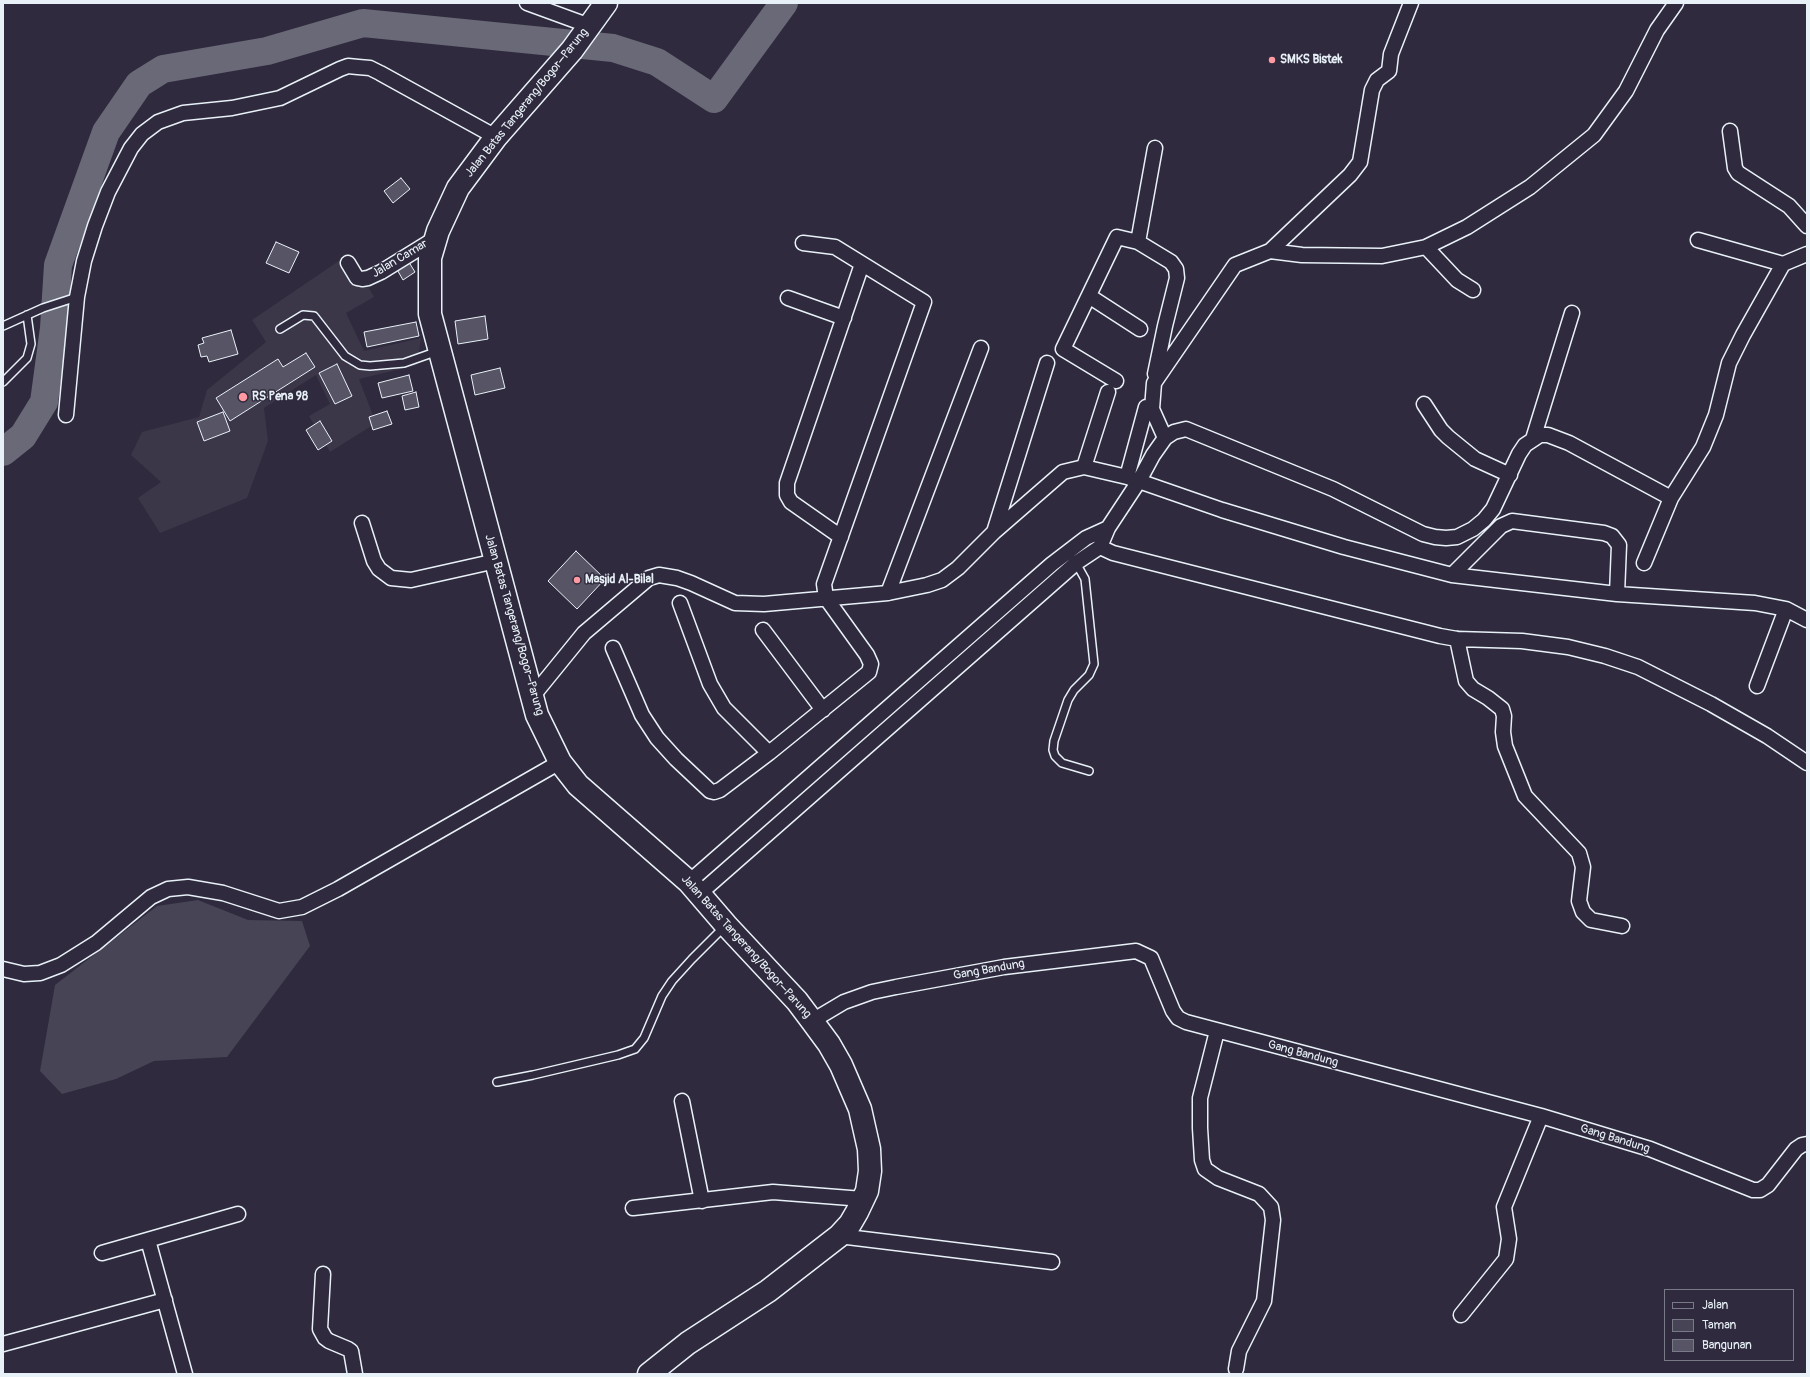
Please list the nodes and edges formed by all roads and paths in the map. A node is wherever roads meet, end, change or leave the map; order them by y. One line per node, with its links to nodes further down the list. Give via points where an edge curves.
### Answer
1 (527, 3): 5 (street)
2 (606, 3): 5 (main road, Jalan Batas Tangerang/Bogor–Parung)
3 (1411, 3): 16 (street, via 1391,54 1390,70 1377,80 1372,90 1360,162 1350,175)
4 (1676, 3): 15 (street, via 1657,30 1626,91 1594,135 1530,187 1466,227)
5 (590, 26): 7 (main road, Jalan Batas Tangerang/Bogor–Parung)
6 (1730, 131): 9 (street, via 1735,168 1738,173 1789,206)
7 (496, 137): 10 (main road, Jalan Batas Tangerang/Bogor–Parung, via 458,188); 23 (street, via 380,72 358,66 340,69 280,98 232,108 183,113 158,122 142,134 108,192 84,261)
8 (1155, 148): 12 (street)
9 (1807, 226)
10 (436, 238): 18 (street, Jalan Camar, via 368,278 357,278); 32 (main road, Jalan Batas Tangerang/Bogor–Parung, via 430,258 429,288 430,314)
11 (1698, 240): 20 (street)
12 (1138, 242): 22 (street, via 1117,237); 35 (street, via 1171,262 1176,269 1177,278)
13 (803, 243): 19 (street, via 835,247)
14 (1807, 243): 17 (street)
15 (1426, 248): 16 (street, via 1382,256 1302,255); 21 (street, via 1457,280)
16 (1270, 251): 35 (street, via 1235,265)
17 (1807, 254): 20 (street)
18 (348, 263)
19 (862, 264): 27 (street); 48 (street, via 924,302)
20 (1783, 264): 44 (street, via 1729,363 1716,415 1703,447)
21 (1473, 290)
22 (1089, 296): 30 (street); 41 (street, via 1063,349 1112,386)
23 (77, 297): 26 (lane); 38 (street)
24 (788, 298): 27 (street)
25 (1572, 312): 40 (street)
26 (27, 315): 28 (lane); 34 (lane, via 31,344 27,358)
27 (844, 318): 48 (street, via 787,483 787,495 792,502)
28 (3, 326)
29 (280, 329): 32 (lane, via 303,315 314,316 345,356 360,365 404,363)
30 (1140, 329)
31 (981, 348): 54 (street)
32 (438, 351): 50 (main road, Jalan Batas Tangerang/Bogor–Parung)
33 (1047, 362): 47 (street)
34 (3, 382)
35 (1154, 383): 39 (street, via 1152,409)
36 (1424, 404): 42 (street, via 1441,430 1459,446 1475,459)
37 (1146, 407): 43 (street)
38 (66, 415)
39 (1165, 438): 42 (street, via 1186,429 1333,489 1423,534 1446,538 1465,534 1484,520 1493,509); 43 (street)
40 (1533, 439): 42 (street, via 1519,454); 44 (street, via 1540,434 1557,438 1626,472)
41 (1084, 467): 43 (street); 47 (street, via 1063,472)
42 (1510, 475)
43 (1133, 479): 46 (street); 53 (street, via 1260,522)
44 (1671, 498): 52 (street)
45 (362, 523): 50 (street, via 374,562 391,578 410,580)
46 (1108, 528): 49 (street); 70 (street, via 1086,538 1052,564)
47 (994, 532): 54 (street, via 958,568 942,580)
48 (841, 537): 56 (street, via 824,584)
49 (1100, 547): 51 (street); 61 (street, via 1113,553 1312,605)
50 (496, 561): 64 (main road, Jalan Batas Tangerang/Bogor–Parung)
51 (1076, 563): 69 (lane, via 1084,579 1094,664 1089,675 1068,700 1053,750 1062,763); 70 (street)
52 (1644, 564)
53 (1452, 575): 55 (street); 55 (street, via 1501,526 1512,521 1612,536 1619,545)
54 (888, 593): 56 (street)
55 (1617, 594): 58 (street, via 1755,603)
56 (826, 598): 64 (street, via 764,604 735,603 677,578 659,575 649,578 584,633); 65 (street, via 871,664 869,672)
57 (680, 603): 66 (street, via 710,684 724,708)
58 (1786, 609): 59 (street); 63 (street)
59 (1807, 620)
60 (763, 630): 65 (street)
61 (1457, 639): 68 (street, via 1522,641 1568,647 1638,667 1711,704 1767,736); 72 (street, via 1466,681 1473,689 1502,709 1505,746 1525,796 1579,854 1583,867 1578,902 1583,912 1590,920)
62 (613, 648): 66 (street, via 642,715 657,738 710,790 720,790)
63 (1757, 686)
64 (532, 698): 67 (main road, Jalan Batas Tangerang/Bogor–Parung, via 537,715)
65 (823, 710): 66 (street)
66 (769, 753)
67 (560, 762): 70 (main road, Jalan Batas Tangerang/Bogor–Parung, via 578,785); 73 (street, via 302,907 279,911 223,893 188,887 168,889 151,897 96,943 61,965 40,973 24,974)
68 (1807, 763)
69 (1089, 771)
70 (694, 888): 71 (main road, Jalan Batas Tangerang/Bogor–Parung)
71 (726, 925): 74 (main road, Jalan Batas Tangerang/Bogor–Parung, via 797,1001); 76 (lane, via 672,981 662,996 644,1038 635,1049)
72 (1622, 926)
73 (3, 969)
74 (812, 1021): 75 (street, Gang Bandung, via 844,1002 872,992 1010,966 1136,951 1151,958 1178,1018); 80 (main road, Jalan Batas Tangerang/Bogor–Parung, via 841,1065 860,1109 869,1149 870,1171 867,1191)
75 (1217, 1031): 78 (street, Gang Bandung); 92 (street, via 1200,1098 1202,1160 1205,1168 1218,1178 1259,1194 1271,1207 1273,1220 1264,1301 1238,1351)
76 (497, 1082)
77 (682, 1101): 81 (street)
78 (1541, 1116): 79 (street, Gang Bandung, via 1650,1149 1757,1191 1768,1185 1796,1149); 90 (street, via 1504,1207 1509,1239 1506,1259)
79 (1807, 1144)
80 (862, 1199): 81 (street, via 773,1192); 84 (main road, Jalan Batas Tangerang/Bogor–Parung, via 850,1224)
81 (702, 1201): 82 (street)
82 (633, 1208)
83 (238, 1214): 85 (street)
84 (839, 1236): 87 (street); 95 (main road, Jalan Batas Tangerang/Bogor–Parung, via 768,1291 692,1339)
85 (148, 1240): 86 (street); 89 (street)
86 (102, 1253)
87 (1052, 1262)
88 (323, 1274): 94 (street, via 320,1329 329,1341 351,1351)
89 (165, 1300): 91 (street); 93 (street)
90 (1461, 1316)
91 (3, 1344)
92 (1236, 1369)
93 (185, 1374)
94 (355, 1374)
95 (649, 1374)

